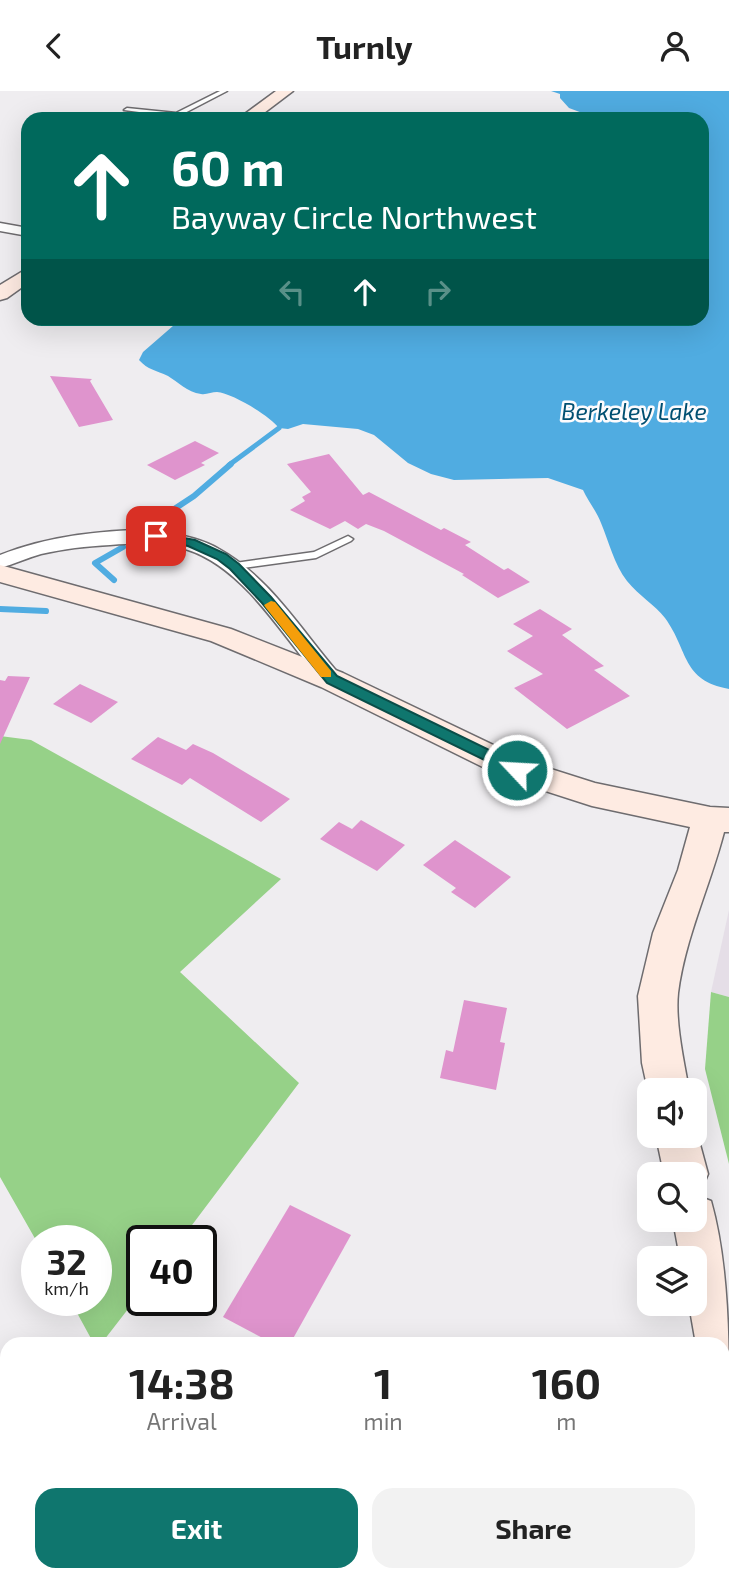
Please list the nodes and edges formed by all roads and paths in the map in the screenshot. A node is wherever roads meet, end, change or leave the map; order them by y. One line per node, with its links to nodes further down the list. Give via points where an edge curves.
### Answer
1 (224, 91): 5 (lane)
2 (286, 91): 6 (street)
3 (127, 110): 4 (lane)
4 (147, 112)
5 (183, 112)
6 (256, 112)
7 (0, 227): 8 (street)
8 (21, 231)
9 (0, 238): 10 (street)
10 (21, 241)
11 (21, 279): 12 (street)
12 (0, 294)
13 (348, 539): 15 (lane, via 316,555)
14 (0, 562): 15 (street, via 80,541 156,536 191,543)
15 (235, 566): 17 (street)
16 (0, 573): 17 (street, via 220,635)
17 (332, 680): 18 (street, via 517,770 592,794)
18 (720, 819): 19 (street, via 672,933 658,996)
19 (666, 1078)
20 (698, 1232): 21 (street)
21 (720, 1337)

